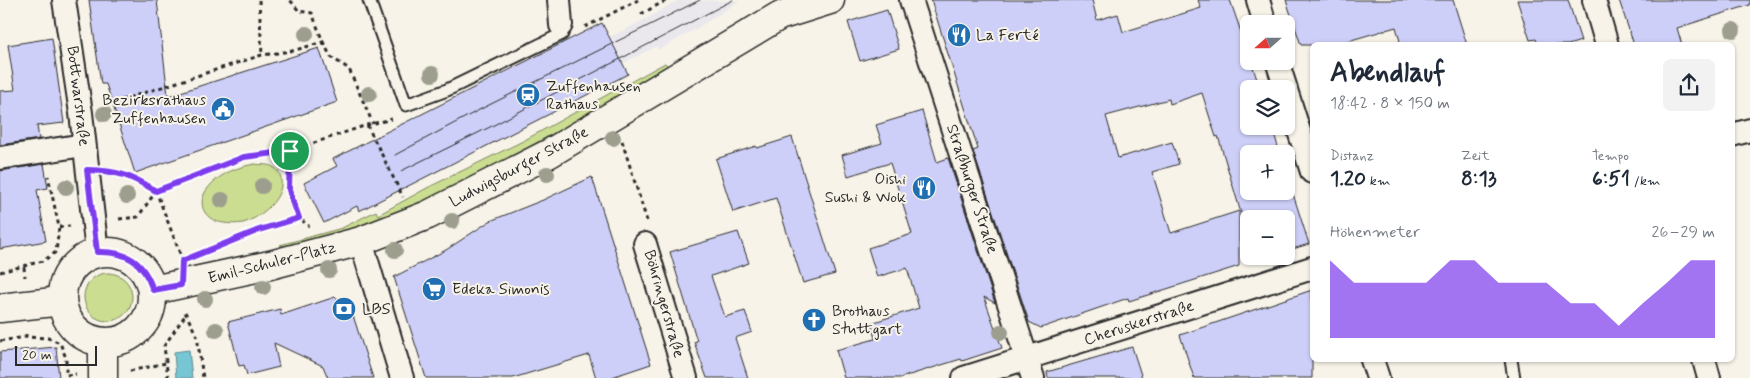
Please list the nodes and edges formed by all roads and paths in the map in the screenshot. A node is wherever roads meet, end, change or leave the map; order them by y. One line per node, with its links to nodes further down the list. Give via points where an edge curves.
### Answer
1 (64, 0): 19 (street, Bottwarstraße)
2 (259, 0): 18 (path)
3 (290, 0): 16 (path, via 299,11 312,13)
4 (369, 0): 15 (lane, via 406,106 447,90 562,34)
5 (559, 0): 15 (street)
6 (638, 0): 15 (path)
7 (667, 0): 13 (path)
8 (830, 0): 12 (main road, Ludwigsburger Straße)
9 (911, 0): 52 (street, Straßburger Straße)
10 (1258, 0): 14 (street)
11 (1594, 0): 17 (street)
12 (786, 8): 20 (main road, Ludwigsburger Straße)
13 (641, 14)
14 (1262, 15)
15 (570, 27)
16 (322, 42): 18 (path); 22 (path, via 331,57 349,70 355,81 372,124)
17 (1606, 42)
18 (262, 55): 19 (path)
19 (82, 113): 25 (street, Bottwarstraße)
20 (614, 116): 33 (main road, Ludwigsburger Straße, via 550,153 428,215); 34 (path, Böhringerstraße, via 651,233)
21 (1295, 118): 29 (street)
22 (367, 125): 27 (path); 32 (path)
23 (1750, 130): 24 (street)
24 (1735, 134)
25 (84, 145): 26 (street); 30 (street, Bottwarstraße)
26 (45, 150): 28 (street); 37 (path, via 58,228 56,252 43,261)
27 (290, 151): 31 (path, via 244,157); 35 (path, via 289,190 299,218)
28 (0, 158)
29 (1310, 166)
30 (87, 170): 31 (path, via 108,170 132,176); 36 (street, Bottwarstraße)
31 (156, 191): 40 (path, via 182,261)
32 (403, 198)
33 (361, 241): 40 (main road, Emil-Schuler-Platz); 56 (street)
34 (645, 244): 57 (street, Böhringerstraße)
35 (216, 247)
36 (97, 252): 41 (main road, via 126,256 139,264); 42 (main road, via 85,257 67,276 62,288)
37 (24, 267): 39 (path); 43 (path)
38 (1310, 269): 52 (street, Cheruskerstraße)
39 (0, 272)
40 (181, 285): 41 (main road, Emil-Schuler-Platz); 44 (path)
41 (153, 290): 47 (main road, via 153,304 140,329 116,342)
42 (62, 301): 43 (main road); 47 (main road, via 66,316 75,329 88,338)
43 (13, 306): 45 (path)
44 (186, 314): 51 (path, via 164,346); 55 (path, via 197,336)
45 (26, 337): 46 (path); 53 (path, via 48,338 60,343 66,358 66,374)
46 (0, 342)
47 (103, 342): 53 (main road)
48 (1373, 362): 59 (street)
49 (1510, 362): 60 (lane)
50 (1705, 362): 61 (street)
51 (166, 363): 53 (path); 54 (path)
52 (1030, 368): 58 (street, Cheruskerstraße)
53 (103, 376)
54 (168, 378)
55 (203, 378)
56 (402, 378)
57 (686, 378)
58 (964, 378)
59 (1378, 378)
60 (1514, 378)
61 (1710, 378)

